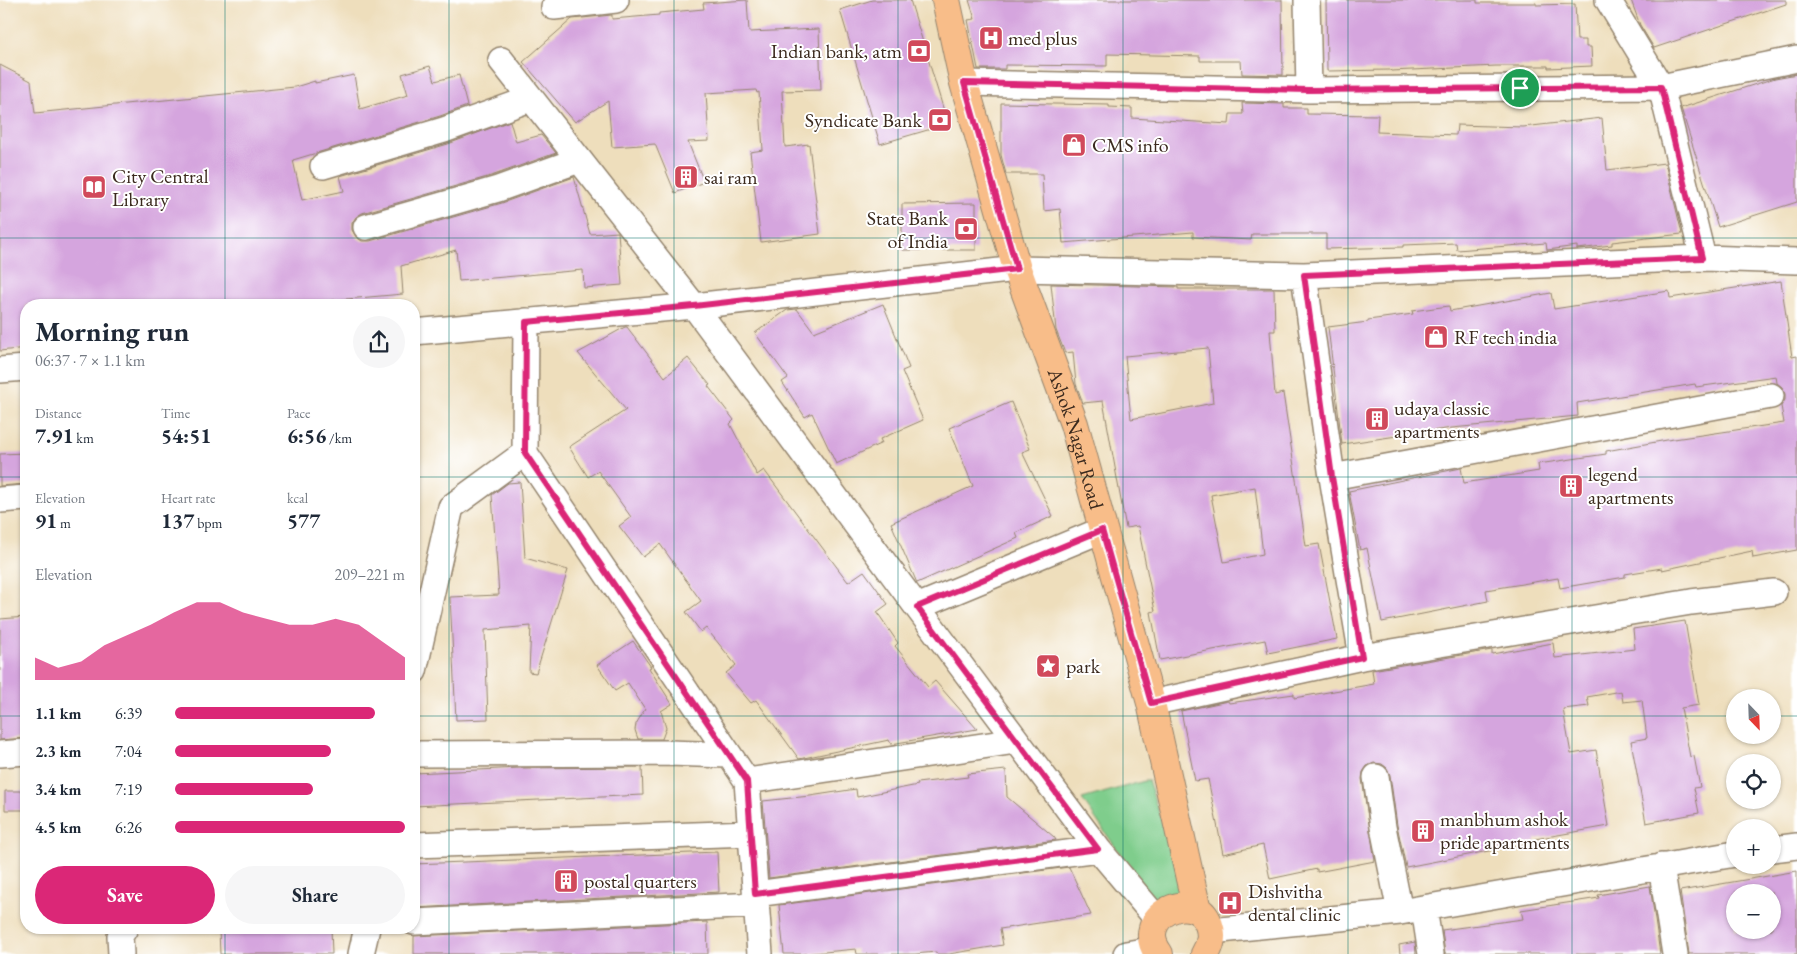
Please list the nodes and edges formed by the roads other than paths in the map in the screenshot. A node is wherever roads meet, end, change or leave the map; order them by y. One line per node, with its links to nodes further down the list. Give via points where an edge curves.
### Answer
1 (616, 0): 5 (street)
2 (946, 0): 8 (main road, Ashok Nagar Road)
3 (1307, 0): 10 (street)
4 (1608, 0): 9 (street)
5 (554, 7)
6 (1797, 59): 9 (street)
7 (501, 60): 11 (street)
8 (964, 83): 10 (street); 17 (main road, Ashok Nagar Road)
9 (1661, 87): 10 (street); 15 (street)
10 (1308, 90)
11 (530, 99): 12 (street); 13 (street, via 444,130)
12 (579, 160): 14 (street, via 498,189); 19 (street)
13 (323, 166)
14 (366, 227)
15 (1702, 258): 16 (street); 18 (street)
16 (1797, 261)
17 (1017, 269): 18 (street); 19 (street); 29 (main road, Ashok Nagar Road, via 1074,424)
18 (1304, 275): 26 (street)
19 (694, 306): 20 (street); 31 (street)
20 (526, 322): 21 (street); 25 (street)
21 (420, 331)
22 (20, 368): 23 (street)
23 (0, 370)
24 (1771, 396): 26 (street)
25 (525, 453): 32 (street, via 451,506); 39 (street)
26 (1332, 477): 33 (street)
27 (20, 498): 28 (street)
28 (0, 500)
29 (1102, 530): 31 (street); 34 (main road, Ashok Nagar Road)
30 (1774, 592): 33 (street, via 1691,602)
31 (917, 607): 35 (street)
32 (420, 644)
33 (1362, 657): 34 (street)
34 (1151, 703): 54 (main road, Ashok Nagar Road)
35 (1016, 741): 41 (street); 46 (street)
36 (20, 752): 37 (street)
37 (0, 754)
38 (420, 754): 39 (street)
39 (727, 754): 41 (street)
40 (1376, 777): 51 (street)
41 (747, 781): 42 (street)
42 (751, 833): 43 (street); 49 (street)
43 (420, 845)
44 (1797, 846): 45 (street)
45 (1781, 848)
46 (1098, 849): 49 (street); 52 (street)
47 (1726, 855): 48 (street)
48 (1661, 866): 50 (street); 63 (street)
49 (756, 899): 53 (street); 60 (street)
50 (1424, 908): 51 (street); 62 (street)
51 (1400, 912): 54 (street)
52 (1157, 919): 54 (main road, via 1169,909 1183,906); 57 (main road, via 1152,939)
53 (420, 922)
54 (1204, 932)
55 (121, 934): 58 (street)
56 (365, 934): 59 (street)
57 (1157, 952): 61 (street)
58 (121, 954)
59 (360, 954)
60 (760, 954)
61 (1126, 954)
62 (1431, 954)
63 (1675, 954)

